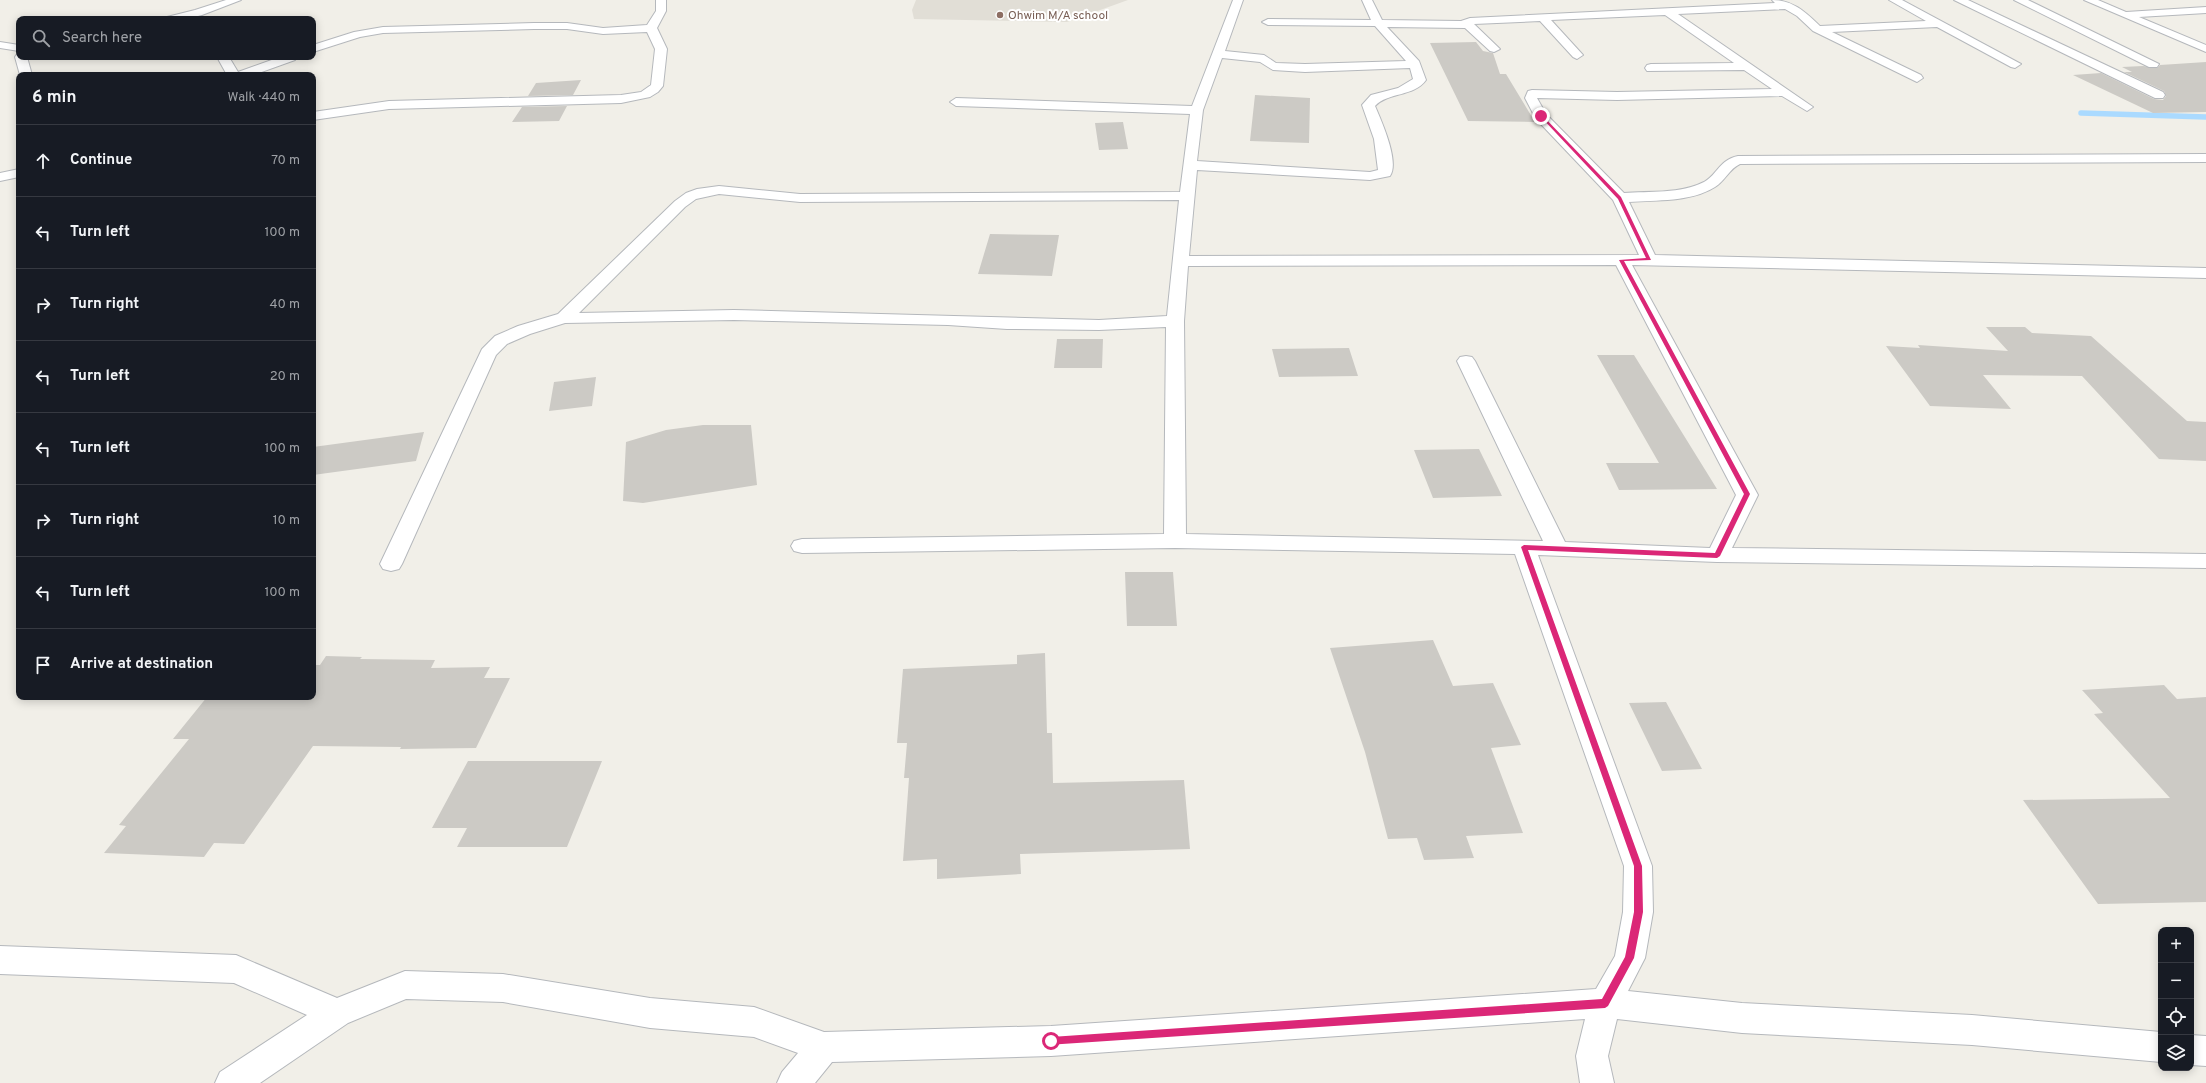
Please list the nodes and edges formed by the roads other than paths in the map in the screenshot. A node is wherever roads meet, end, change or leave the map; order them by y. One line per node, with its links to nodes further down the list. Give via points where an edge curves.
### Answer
1 (236, 0): 15 (street)
2 (661, 0): 21 (street, via 661,11)
3 (1238, 0): 30 (street)
4 (1367, 0): 18 (street)
5 (1777, 0): 11 (street)
6 (1895, 0): 7 (street); 20 (street)
7 (1918, 0)
8 (1959, 0): 45 (street)
9 (2019, 0): 37 (street)
10 (2089, 0): 14 (street)
11 (1788, 6): 13 (street); 22 (street)
12 (2206, 10): 14 (street)
13 (1669, 12): 16 (street); 38 (street)
14 (2122, 14): 28 (street)
15 (200, 16)
16 (1542, 17): 19 (street); 31 (street)
17 (1268, 22): 18 (street)
18 (1379, 24): 19 (street); 35 (street)
19 (1463, 24): 27 (street, via 1469,25)
20 (1938, 24): 22 (street); 36 (street)
21 (651, 28): 26 (street, via 603,31 567,26 534,26 383,30 358,34); 49 (street, via 661,49 657,86 645,95 621,99 389,105)
22 (1817, 29): 43 (street)
23 (0, 45): 24 (street)
24 (16, 47)
25 (16, 48): 29 (street)
26 (316, 48)
27 (1494, 48)
28 (2206, 49)
29 (0, 51)
30 (1217, 54): 35 (street, via 1264,59 1273,66 1305,68); 48 (street)
31 (1577, 55)
32 (22, 60): 40 (street)
33 (225, 60): 41 (street)
34 (283, 60): 42 (street)
35 (1415, 64): 51 (street, via 1420,80 1402,91 1375,98 1368,105 1375,121 1386,164 1385,174 1370,176)
36 (2015, 64)
37 (2153, 64)
38 (1748, 66): 39 (street); 44 (street)
39 (1652, 68)
40 (25, 72)
41 (231, 72)
42 (250, 72)
43 (1917, 78)
44 (1785, 92): 47 (street); 55 (street, via 1617,96 1532,94 1531,98 1541,116)
45 (2159, 95)
46 (956, 102): 48 (street)
47 (1807, 107)
48 (1196, 110): 51 (street)
49 (316, 116)
50 (2206, 158): 55 (street, via 2070,161 1738,160 1727,164 1711,184 1687,192)
51 (1190, 165): 54 (street)
52 (16, 174): 53 (street)
53 (0, 177)
54 (1188, 196): 58 (street); 60 (street, via 800,198 720,190 702,192 680,204)
55 (1620, 198): 57 (street)
56 (1621, 260): 57 (street); 58 (street); 67 (street, via 1747,494)
57 (1649, 260): 59 (street)
58 (1181, 261): 61 (street)
59 (2206, 274)
60 (564, 318): 61 (street, via 734,314 1007,324 1100,325); 69 (street, via 501,340 488,353)
61 (1176, 321): 63 (street)
62 (1466, 361): 66 (street)
63 (1175, 541): 64 (street); 65 (street)
64 (802, 546)
65 (1524, 547): 66 (street); 71 (street, via 1638,866 1638,912 1630,958)
66 (1558, 549): 67 (street)
67 (1717, 556): 68 (street)
68 (2206, 561)
69 (391, 564)
70 (0, 960): 72 (street, via 236,969)
71 (1605, 1003): 73 (street, via 1051,1041); 74 (street, via 1742,1018 1972,1030); 79 (street, via 1592,1056)
72 (337, 1013): 73 (street, via 405,985 503,988 650,1013 754,1022); 77 (street)
73 (824, 1046): 78 (street)
74 (2158, 1047)
75 (2194, 1050): 76 (street)
76 (2206, 1051)
77 (232, 1083)
78 (794, 1083)
79 (1596, 1083)

